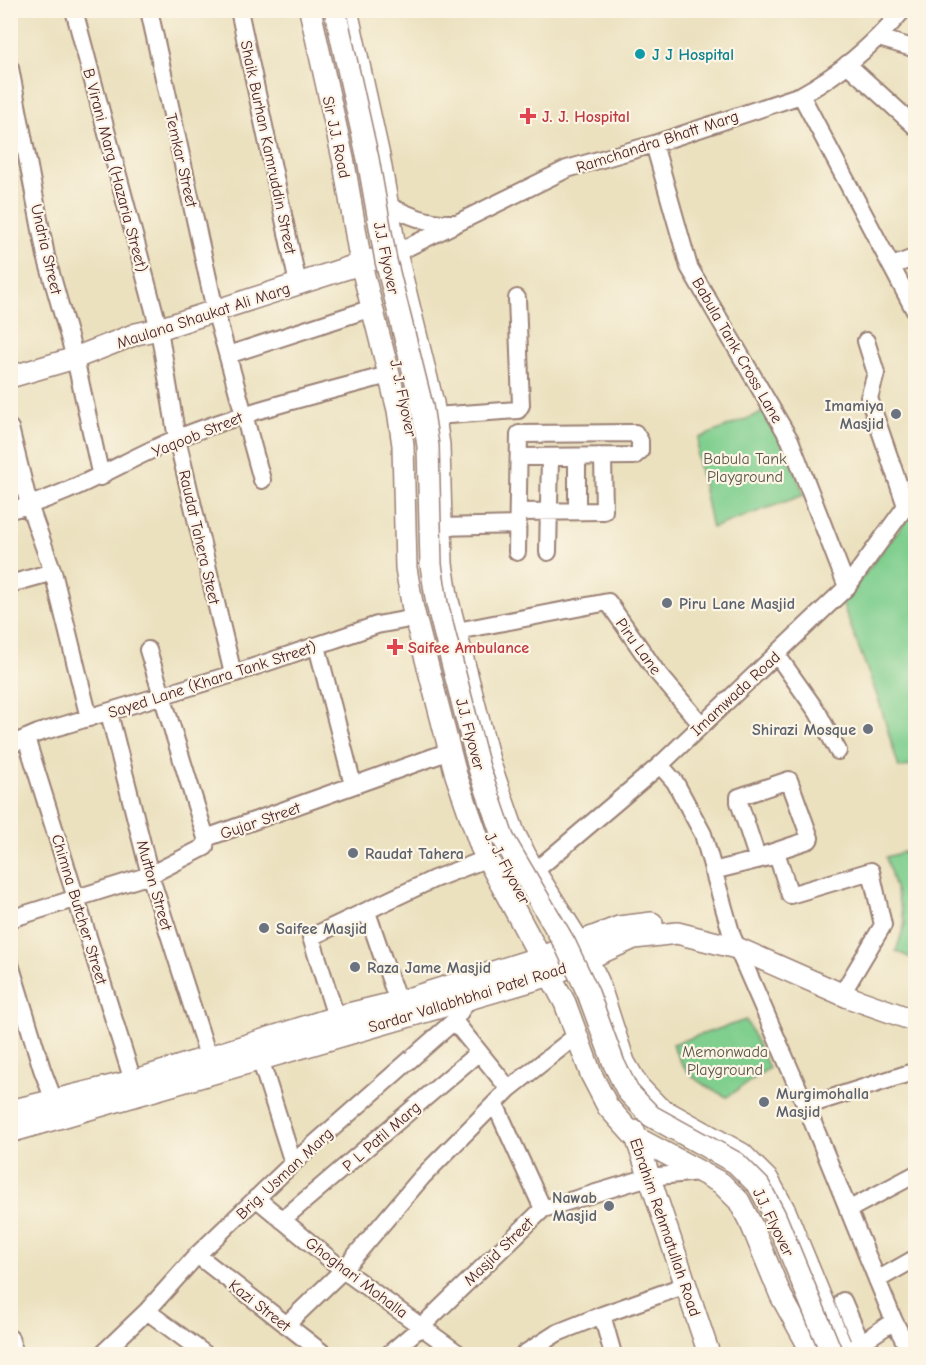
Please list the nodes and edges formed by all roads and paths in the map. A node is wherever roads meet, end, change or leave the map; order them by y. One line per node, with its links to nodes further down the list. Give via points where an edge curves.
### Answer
1 (74, 10): 27 (street, B Virani Marg (Hazaria Street))
2 (149, 10): 25 (street, Temkar Street)
3 (239, 10): 22 (street, Shaik Burhan Kamruddin Street)
4 (310, 10): 20 (main road, Sir J.J. Road, via 344,163)
5 (322, 10): 141 (main road, J. J. Flyover, via 373,264 409,408 415,447 418,566 424,606 467,771 491,843 554,950 617,1100 643,1126 728,1174 748,1194)
6 (335, 10): 142 (main road, J.J. Flyover, bridge, via 386,261 422,406 428,446 431,565 437,604 479,768 503,838 565,944 628,1092 651,1116 736,1163 759,1186)
7 (347, 10): 16 (main road)
8 (903, 10): 9 (street, Ramchandra Bhatt Marg)
9 (879, 38): 10 (street); 11 (street, Ramchandra Bhatt Marg)
10 (915, 49)
11 (847, 64): 13 (street, Ramchandra Bhatt Marg); 14 (street)
12 (10, 68): 30 (street, Undria Street, via 46,256)
13 (801, 95): 15 (street, Ramchandra Bhatt Marg); 21 (street)
14 (915, 127)
15 (654, 144): 17 (street, Ramchandra Bhatt Marg, via 567,170); 57 (street, Babula Tank Cross Lane, via 689,267 790,440)
16 (388, 206): 17 (street, via 434,224); 18 (main road)
17 (459, 223): 18 (street, Ramchandra Bhatt Marg)
18 (396, 253): 20 (main road, Maulana Shaukat Ali Marg); 35 (main road)
19 (915, 257): 21 (street)
20 (361, 264): 22 (main road, Maulana Shaukat Ali Marg); 24 (main road)
21 (892, 266): 26 (street)
22 (298, 284): 25 (main road, Maulana Shaukat Ali Marg)
23 (517, 298): 33 (street, via 521,405)
24 (372, 308): 29 (street); 31 (main road)
25 (215, 310): 27 (main road, Maulana Shaukat Ali Marg); 29 (street, Temkar Street)
26 (915, 313)
27 (159, 329): 30 (main road, Maulana Shaukat Ali Marg); 39 (street, Raudat Tahera Steet)
28 (866, 341): 46 (street, via 876,373 868,398)
29 (228, 355): 34 (street, Temkar Street)
30 (75, 358): 32 (main road, Maulana Shaukat Ali Marg); 44 (street, Undria Street)
31 (388, 375): 34 (street, Yaqoob Street); 58 (main road, via 403,445 406,567)
32 (10, 377)
33 (518, 410): 35 (street); 37 (street)
34 (243, 415): 39 (street, Yaqoob Street); 45 (street, Temkar Street)
35 (435, 416): 52 (main road)
36 (10, 428): 47 (street)
37 (519, 434): 38 (street); 40 (street)
38 (581, 434): 42 (street); 43 (street, via 635,433 639,437 638,454)
39 (177, 439): 44 (street, Yaqoob Street); 63 (street, Raudat Tahera Steet)
40 (519, 457): 41 (street); 51 (street)
41 (550, 457): 42 (street); 50 (street)
42 (579, 457): 43 (street); 49 (street)
43 (603, 457): 49 (street, via 604,511)
44 (100, 477): 47 (street, Yaqoob Street)
45 (262, 480)
46 (910, 502): 57 (street, Imamwada Road)
47 (29, 506): 48 (street, Yaqoob Street); 55 (street)
48 (10, 510)
49 (577, 511): 50 (street)
50 (549, 512): 51 (street); 54 (street)
51 (518, 518): 52 (street); 53 (street)
52 (441, 526): 59 (main road, via 442,564)
53 (517, 552)
54 (548, 552)
55 (53, 572): 56 (street); 66 (street)
56 (10, 584)
57 (847, 587): 62 (street, Imamwada Road)
58 (415, 618): 60 (street, Sayed Lane (Khara Tank Street), via 377,625); 69 (main road)
59 (457, 631): 67 (street, Piru Lane, via 608,602 656,671); 76 (main road, via 490,764 514,833)
60 (317, 645): 63 (street, Sayed Lane (Khara Tank Street)); 72 (street)
61 (148, 650): 64 (street)
62 (777, 655): 67 (street, Imamwada Road); 70 (street, via 818,713)
63 (232, 674): 64 (street, Sayed Lane (Khara Tank Street))
64 (163, 695): 65 (street, Sayed Lane (Khara Tank Street)); 73 (street)
65 (110, 713): 66 (street, Sayed Lane (Khara Tank Street)); 78 (street, Mutton Street)
66 (89, 718): 68 (street, Sayed Lane (Khara Tank Street))
67 (701, 724): 71 (street, Imamwada Road)
68 (15, 742): 79 (street, Chimna Butcher Street)
69 (450, 751): 72 (street, Gujar Street); 74 (main road)
70 (838, 751)
71 (660, 765): 76 (street, Imamwada Road); 77 (street, via 675,782 703,834)
72 (353, 785): 73 (street, Gujar Street)
73 (206, 838): 78 (street, Gujar Street, via 205,847)
74 (486, 859): 80 (street, via 434,879); 85 (main road)
75 (758, 859): 75 (street, via 739,797 789,780 810,838); 77 (street); 87 (street, via 777,855 790,895 871,871 883,925)
76 (535, 871): 83 (main road)
77 (713, 871): 82 (street)
78 (150, 875): 79 (street, Gujar Street); 97 (street, Mutton Street)
79 (77, 898): 81 (street, Gujar Street); 100 (street, Chimna Butcher Street)
80 (368, 912): 89 (street); 91 (street, via 311,937)
81 (10, 919)
82 (735, 942): 83 (main road, Sardar Vallabhbhai Patel Road, via 671,921 619,927); 87 (main road, Sardar Vallabhbhai Patel Road); 93 (main road, Sardar Vallabhbhai Patel Road, via 848,997); 104 (street)
83 (583, 951): 85 (main road, Sardar Vallabhbhai Patel Road); 98 (main road, via 598,981)
84 (10, 964): 102 (street)
85 (546, 966): 86 (main road, Sardar Vallabhbhai Patel Road); 94 (main road)
86 (502, 979): 88 (main road, Sardar Vallabhbhai Patel Road); 89 (main road, Sardar Vallabhbhai Patel Road)
87 (846, 987): 90 (main road, Sardar Vallabhbhai Patel Road)
88 (469, 998): 92 (street, Brig. Usman Marg); 95 (main road, Sardar Vallabhbhai Patel Road)
89 (398, 1002): 91 (main road, Sardar Vallabhbhai Patel Road)
90 (915, 1010)
91 (336, 1017): 95 (main road, Sardar Vallabhbhai Patel Road)
92 (454, 1021): 96 (street); 109 (street, Brig. Usman Marg)
93 (915, 1021)
94 (577, 1035): 101 (street); 108 (main road, via 608,1107)
95 (257, 1051): 97 (main road, Sardar Vallabhbhai Patel Road); 106 (main road, Sardar Vallabhbhai Patel Road); 109 (street)
96 (479, 1052): 101 (street); 116 (street, P L Patil Marg)
97 (208, 1056): 100 (main road, Sardar Vallabhbhai Patel Road)
98 (624, 1062): 108 (main road, Ebrahim Rehmatullah Road); 130 (main road, via 638,1086 658,1107 742,1154 768,1180)
99 (915, 1071): 104 (street)
100 (133, 1081): 102 (main road, Sardar Vallabhbhai Patel Road)
101 (509, 1089): 103 (street)
102 (52, 1099): 105 (main road, Sardar Vallabhbhai Patel Road); 106 (street)
103 (495, 1104): 114 (street); 119 (street, via 422,1177)
104 (806, 1106): 115 (street)
105 (10, 1111)
106 (62, 1118): 107 (main road, Sardar Vallabhbhai Patel Road)
107 (10, 1132)
108 (635, 1137): 110 (main road); 112 (main road, Ebrahim Rehmatullah Road)
109 (293, 1163): 113 (street, Brig. Usman Marg)
110 (699, 1172): 112 (street, Masjid Street); 140 (main road, via 721,1183 739,1201 781,1296)
111 (915, 1174): 115 (street)
112 (649, 1177): 114 (street, Masjid Street); 121 (main road, Ebrahim Rehmatullah Road)
113 (256, 1198): 116 (street, Ghoghari Mohalla); 117 (street, Brig. Usman Marg)
114 (543, 1209): 128 (street, Masjid Street)
115 (848, 1210): 120 (street)
116 (282, 1220): 119 (street, Ghoghari Mohalla)
117 (197, 1255): 123 (street, Brig. Usman Marg); 126 (street, Kazi Street)
118 (915, 1258): 120 (street)
119 (343, 1270): 126 (street); 128 (street, Ghoghari Mohalla)
120 (877, 1280): 125 (street)
121 (686, 1285): 124 (street); 139 (main road, Ebrahim Rehmatullah Road)
122 (843, 1301): 130 (street)
123 (147, 1311): 132 (street, Brig. Usman Marg); 133 (street)
124 (602, 1315): 137 (street, via 545,1340); 138 (street)
125 (894, 1321): 130 (street); 143 (street)
126 (286, 1325): 134 (street, Kazi Street)
127 (875, 1325): 130 (street)
128 (422, 1326): 135 (street, Masjid Street); 136 (street, Ghoghari Mohalla)
129 (10, 1338): 131 (street)
130 (852, 1346)
131 (15, 1354)
132 (102, 1354)
133 (205, 1354)
134 (324, 1354)
135 (388, 1354)
136 (459, 1354)
137 (524, 1354)
138 (612, 1354)
139 (709, 1354)
140 (813, 1354)
141 (818, 1354)
142 (832, 1354)
143 (911, 1354)

